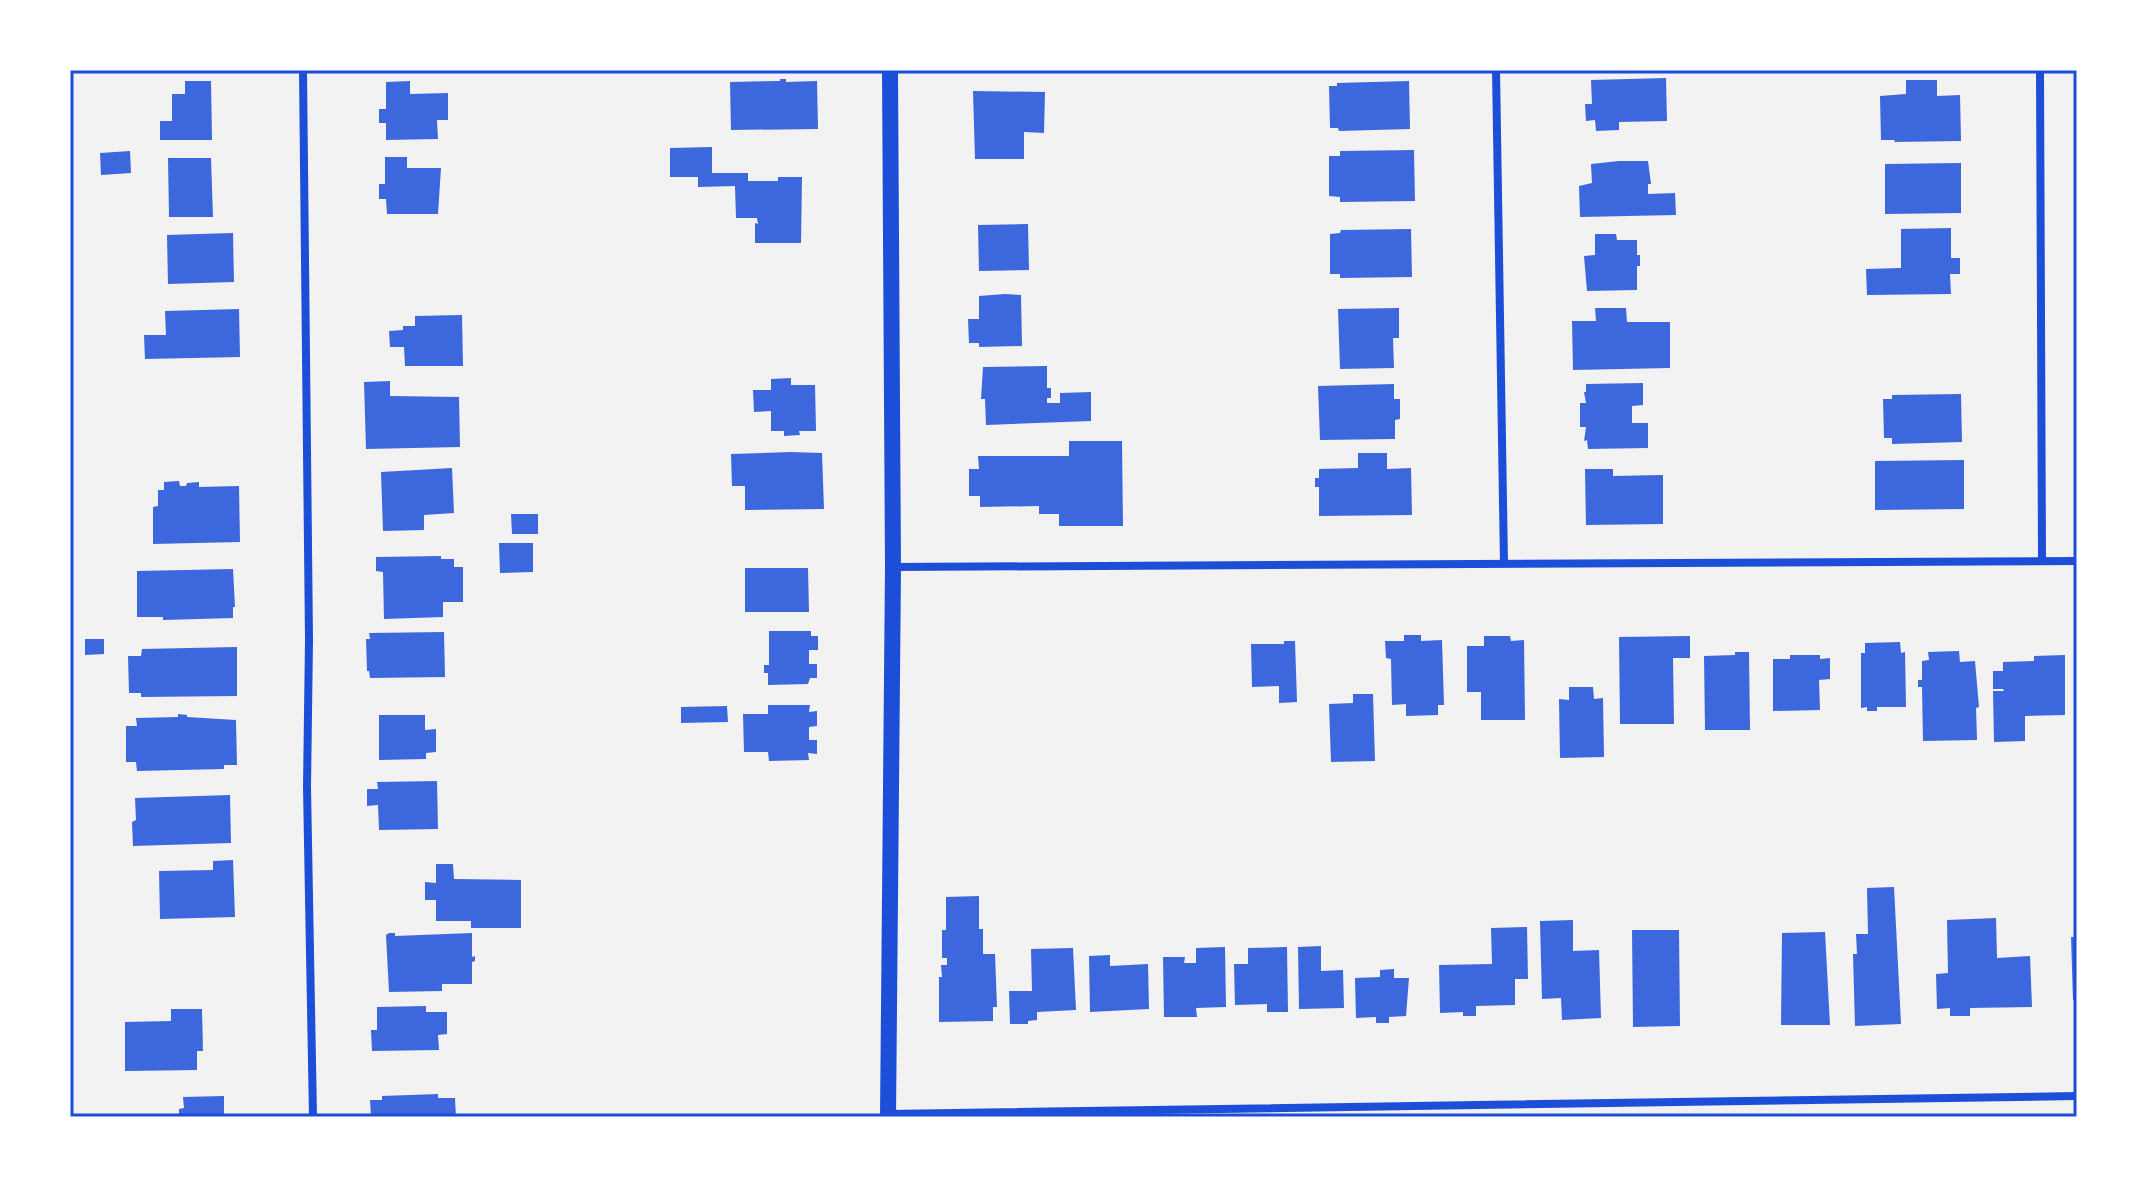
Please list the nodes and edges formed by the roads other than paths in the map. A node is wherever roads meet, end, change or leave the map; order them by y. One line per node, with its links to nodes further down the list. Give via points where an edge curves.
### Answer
1 (303, 70): 11 (street)
2 (890, 70): 8 (main road)
3 (1496, 70): 7 (street)
4 (2040, 70): 5 (street)
5 (2042, 561): 6 (street); 7 (street)
6 (2077, 561)
7 (1504, 563): 8 (street)
8 (893, 567): 10 (main road)
9 (2077, 1096): 10 (street)
10 (888, 1115)
11 (313, 1117)

